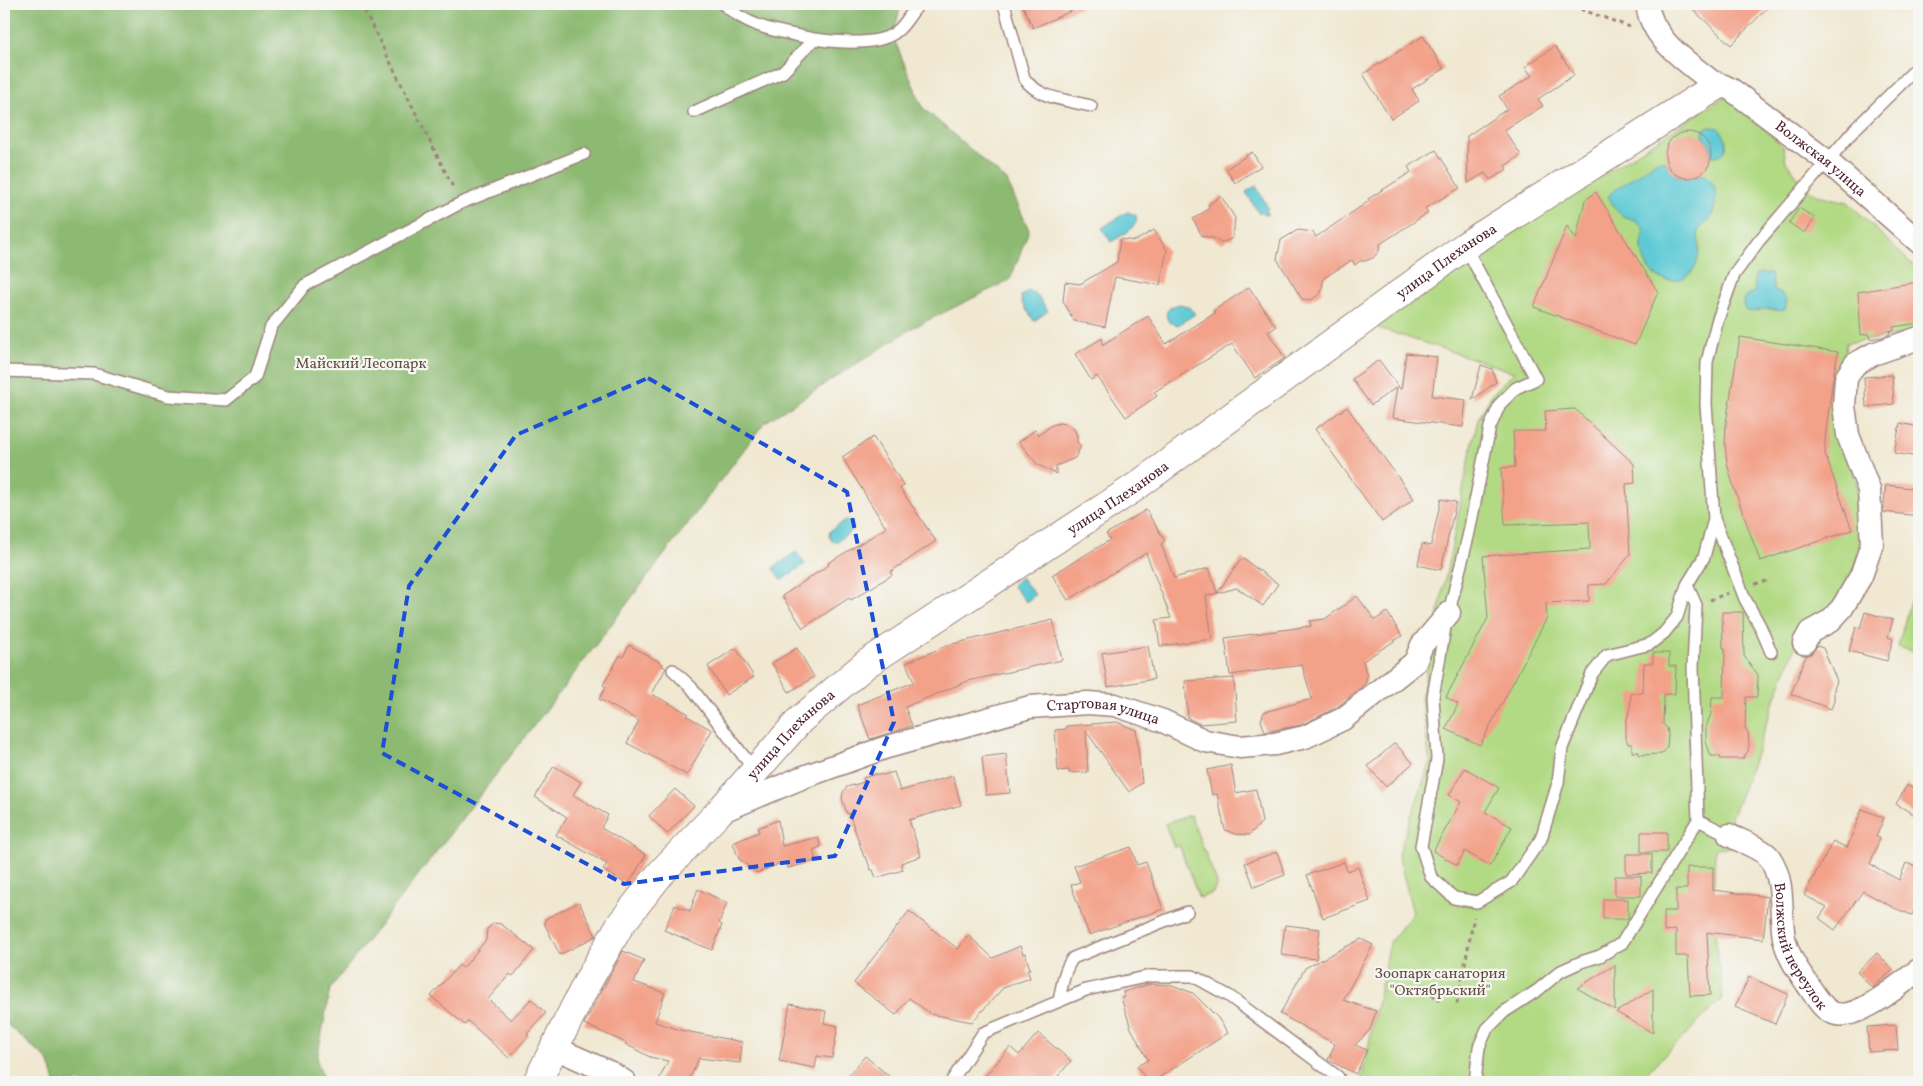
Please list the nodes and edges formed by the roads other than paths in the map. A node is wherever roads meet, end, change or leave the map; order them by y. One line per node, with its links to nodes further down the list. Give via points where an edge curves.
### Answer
1 (723, 4): 5 (lane, via 737,16 762,28)
2 (919, 4): 5 (lane, via 897,32 875,41 844,43)
3 (1004, 4): 8 (lane, via 1024,78 1030,87 1044,94)
4 (1648, 4): 7 (street, via 1652,22 1661,39)
5 (814, 39): 9 (lane, via 782,72)
6 (1919, 66): 11 (lane, via 1855,129)
7 (1717, 86): 11 (street, Волжская улица, via 1732,90); 13 (street, улица Плеханова)
8 (1091, 106)
9 (694, 112)
10 (584, 154): 15 (lane, via 461,203 305,284 271,327 256,376 226,400 168,396 94,374)
11 (1827, 162): 12 (street, Волжская улица); 16 (lane, via 1734,275 1716,322 1707,362 1706,404)
12 (1919, 242)
13 (1465, 246): 18 (lane, via 1536,379 1516,388 1500,404 1490,427); 22 (street, улица Плеханова, via 1134,488 866,664 800,720)
14 (1919, 338): 19 (street, via 1873,354 1855,364 1846,378 1844,406 1848,435 1869,490 1872,544 1861,576 1842,608 1830,621 1810,632)
15 (4, 371)
16 (1714, 520): 17 (lane, via 1704,558); 20 (lane, via 1745,599)
17 (1687, 584): 18 (lane, via 1677,617 1664,633 1650,644 1607,655 1592,674 1562,748 1558,783 1541,839 1511,882 1477,902 1454,898 1432,877 1421,846 1436,759 1433,697); 24 (lane, via 1696,605 1694,667)
18 (1449, 613): 23 (street, Стартовая улица, via 1422,645 1415,662 1343,719 1305,736 1275,744 1240,747 1205,742 1163,721 1116,705 1088,703 1030,707 884,748)
19 (1804, 643)
20 (1771, 652)
21 (673, 670): 22 (lane, via 691,687)
22 (756, 771): 23 (street, улица Плеханова)
23 (719, 812): 29 (street, улица Плеханова, via 660,874 620,925)
24 (1698, 820): 25 (lane, Волжский переулок); 34 (lane, via 1622,943 1600,956 1561,971 1504,1012 1487,1029 1479,1047)
25 (1729, 835): 27 (street, Волжский переулок, via 1768,855 1781,889 1784,938 1791,959 1821,1004 1834,1014 1862,1010)
26 (1187, 912): 28 (lane, via 1074,958 1064,977)
27 (1919, 970)
28 (1059, 1001): 30 (lane, via 1086,990 1150,976 1193,976 1229,996); 33 (lane, via 983,1033)
29 (555, 1048): 31 (street, улица Плеханова); 32 (street)
30 (1338, 1077)
31 (537, 1082)
32 (625, 1082)
33 (951, 1082)
34 (1475, 1082)

